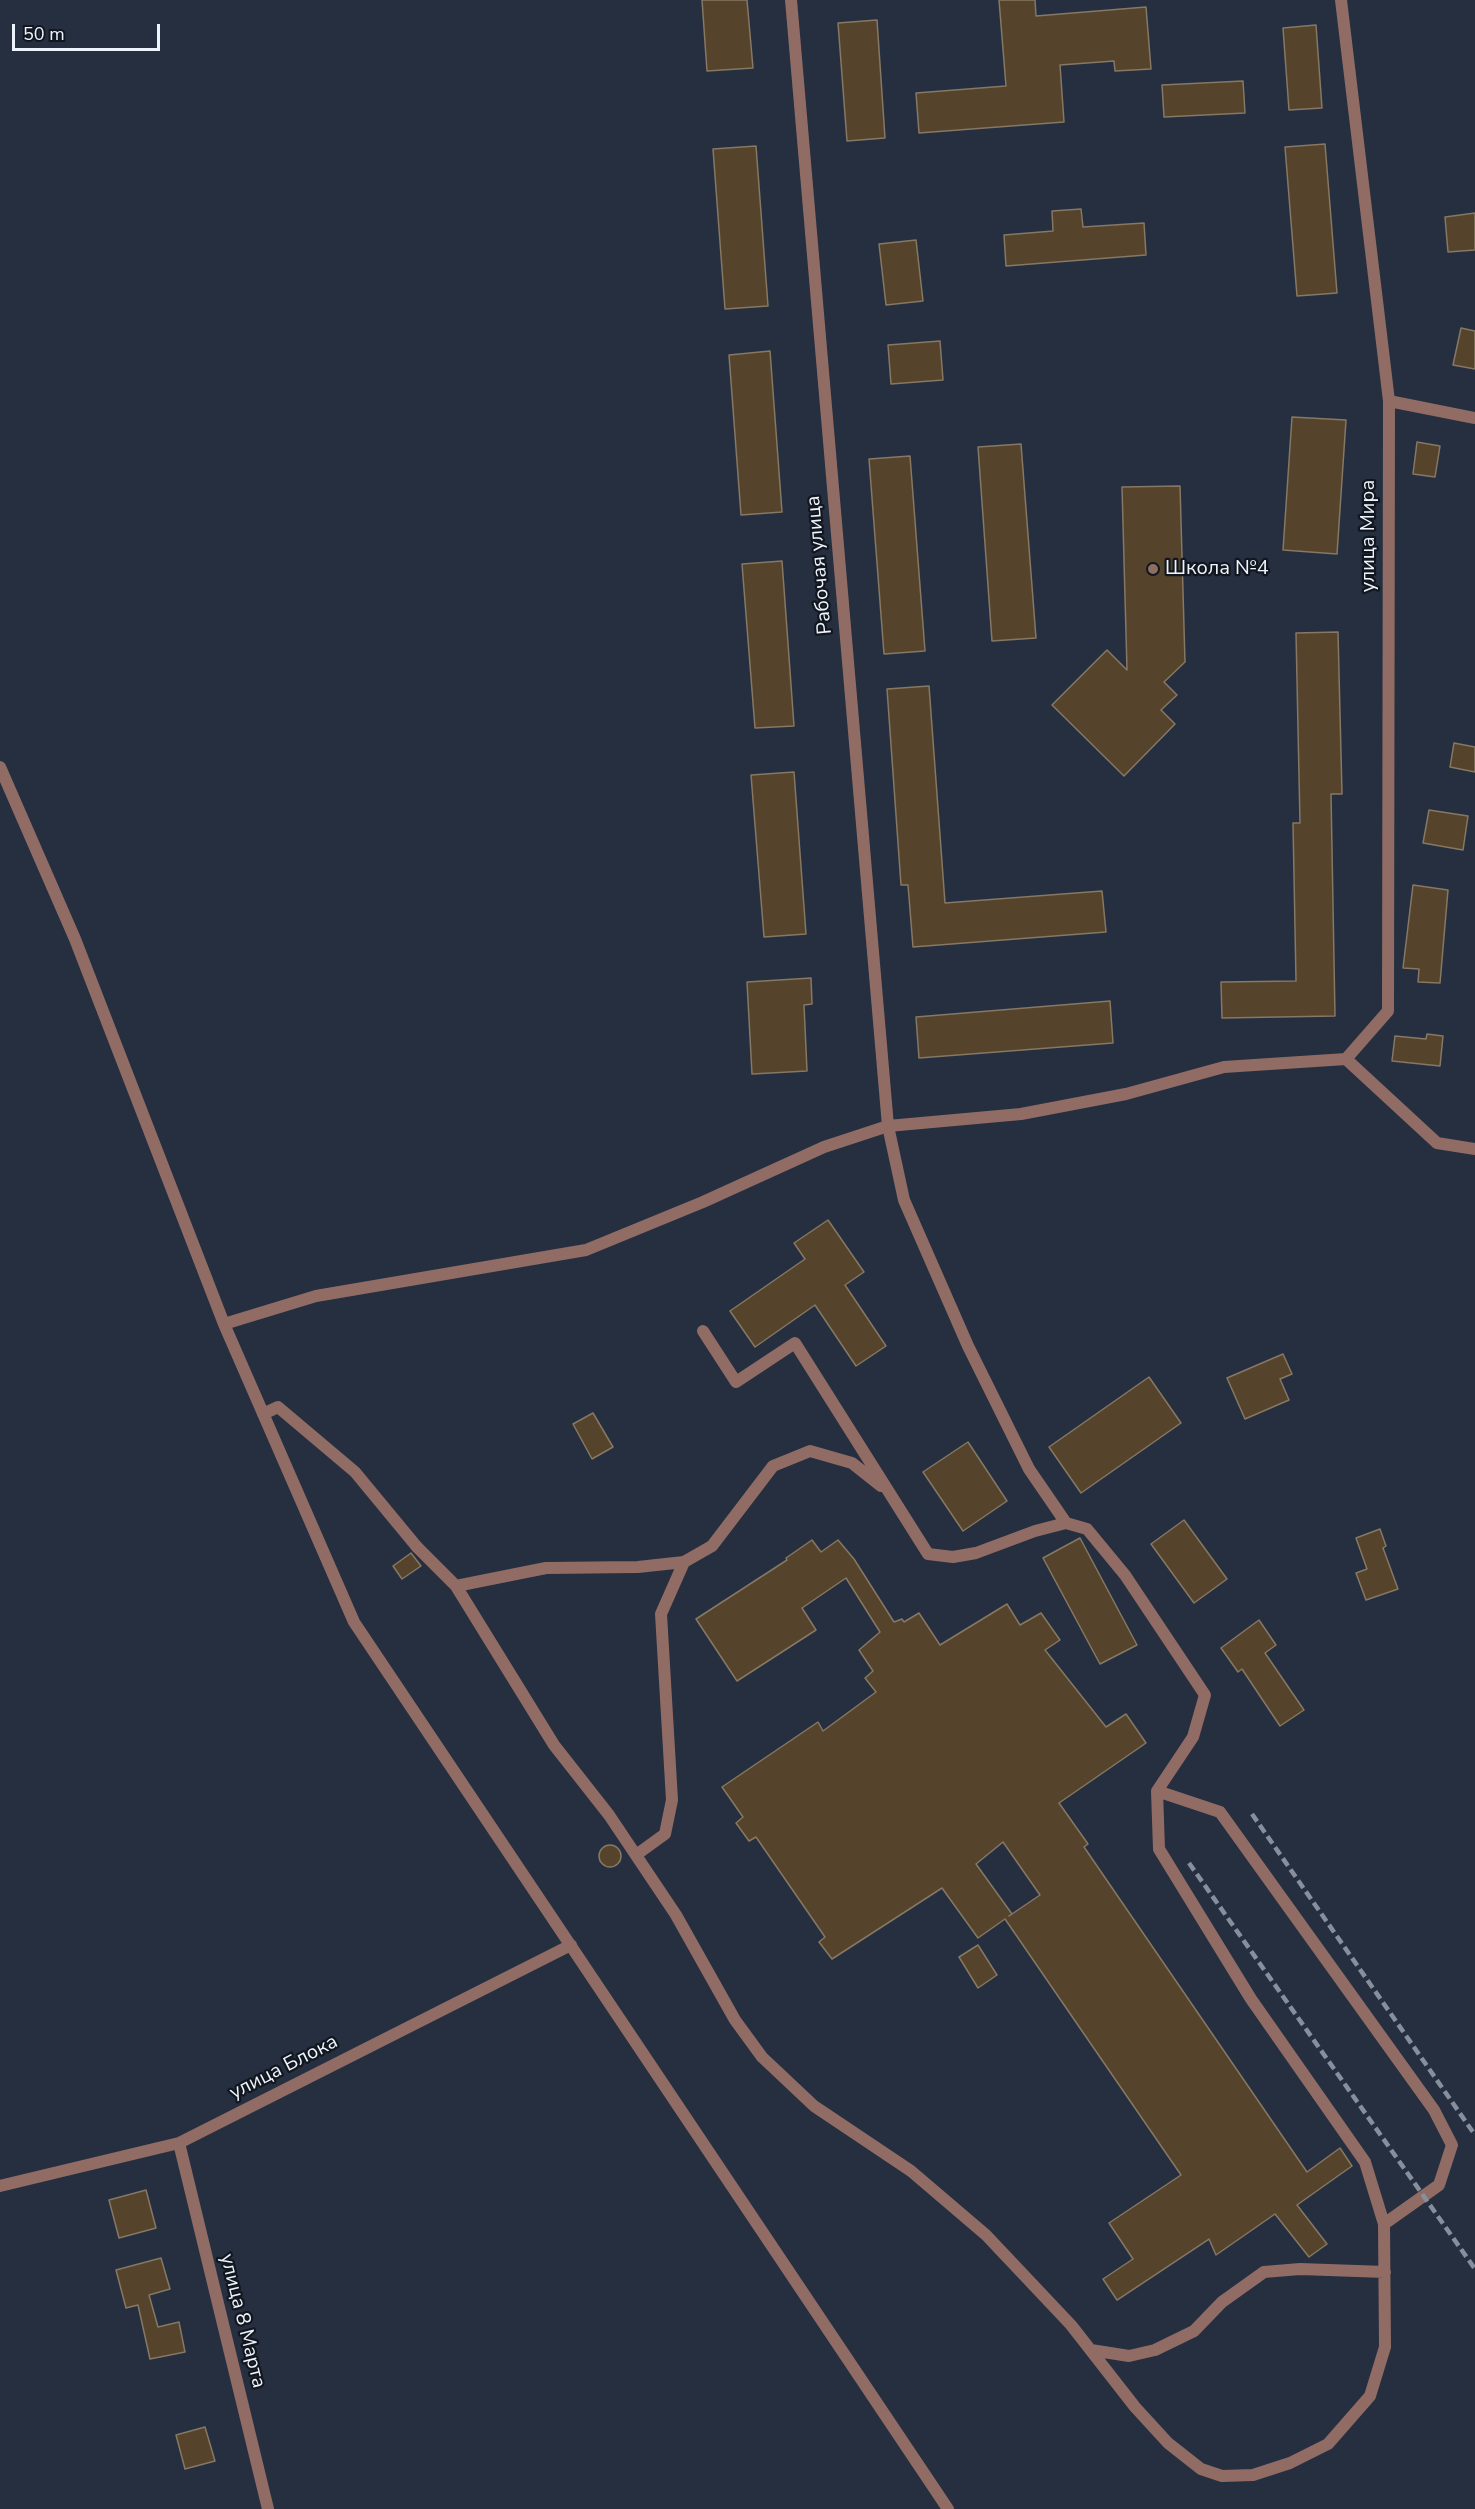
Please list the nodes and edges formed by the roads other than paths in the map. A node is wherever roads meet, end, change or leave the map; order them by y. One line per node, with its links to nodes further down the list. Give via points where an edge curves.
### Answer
1 (791, 0): 7 (street, Рабочая улица)
2 (1341, 0): 3 (street, улица Мира)
3 (1389, 401): 4 (street); 6 (street, улица Мира, via 1388,1011)
4 (1475, 418)
5 (0, 767): 9 (street, via 75,939)
6 (1346, 1059): 7 (street, via 1224,1067 1125,1094 1020,1114); 8 (street, via 1437,1143)
7 (888, 1126): 9 (street, via 824,1147 586,1250 316,1296); 13 (street, Рабочая улица, via 904,1200 968,1346 1029,1469)
8 (1475, 1149)
9 (224, 1324): 11 (street)
10 (703, 1331): 12 (street, via 736,1382 795,1343)
11 (263, 1414): 15 (street, via 278,1407 355,1472 417,1547); 18 (street, via 354,1622)
12 (889, 1492): 13 (street, via 928,1554 953,1557 976,1552); 14 (street, via 852,1463 810,1451 773,1466 712,1546)
13 (1066, 1523): 16 (street, via 1087,1530 1125,1575 1205,1695 1193,1737)
14 (684, 1562): 15 (street, via 638,1568 546,1568); 17 (street, via 661,1614 672,1800 665,1834)
15 (456, 1586): 17 (street, via 554,1745)
16 (1157, 1791): 21 (street, via 1159,1849 1251,1999 1365,2162); 21 (street, via 1220,1812 1443,2127 1452,2145 1439,2185)
17 (636, 1855): 23 (street, via 676,1915 735,2020 762,2057 814,2106 910,2171 986,2235)
18 (571, 1945): 19 (street, улица Блока); 25 (street)
19 (179, 2143): 20 (street, улица Блока); 24 (street, улица 8 Марта)
20 (0, 2186)
21 (1384, 2224): 22 (street)
22 (1385, 2272): 23 (street, via 1264,2272 1222,2302 1194,2331 1155,2350 1129,2356); 23 (street, via 1385,2347 1370,2396 1328,2444 1290,2463 1253,2475 1222,2476 1201,2469 1161,2436)
23 (1091, 2350)
24 (268, 2509)
25 (948, 2509)

